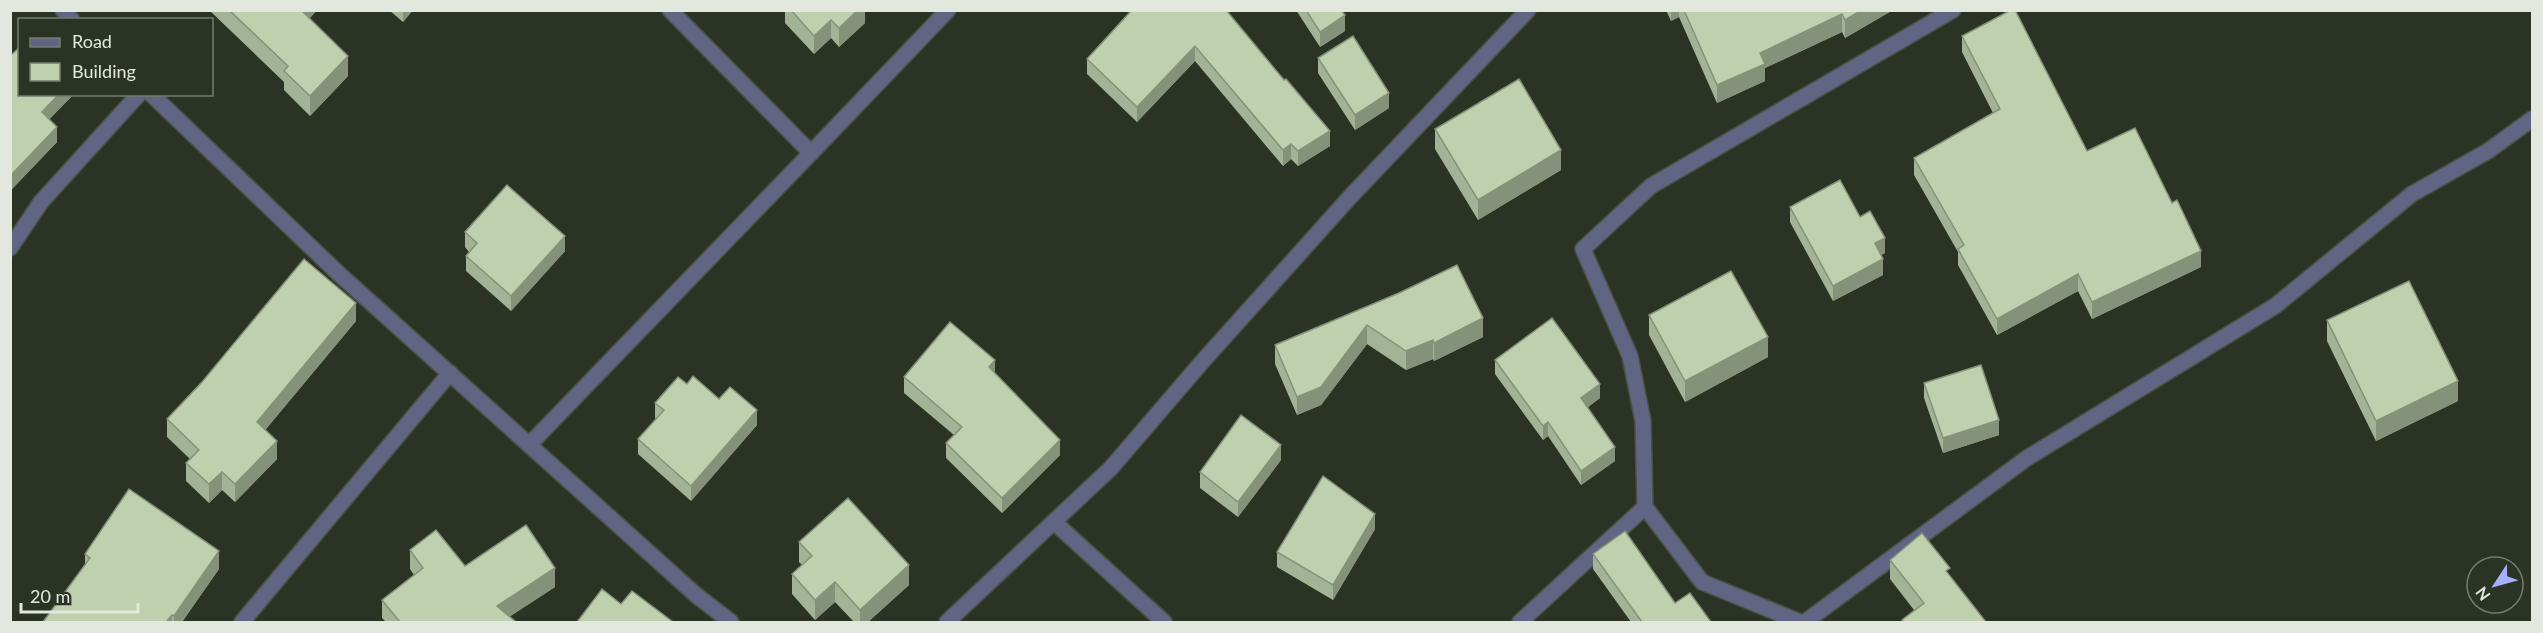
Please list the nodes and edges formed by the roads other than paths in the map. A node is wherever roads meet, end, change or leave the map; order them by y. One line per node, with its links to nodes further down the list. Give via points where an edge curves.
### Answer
1 (670, 10): 8 (street)
2 (948, 10): 8 (street)
3 (1528, 10): 13 (street, via 1350,197 1111,468)
4 (1953, 10): 12 (street, via 1651,186 1583,249 1630,356 1644,421)
5 (137, 96): 9 (street, via 41,202)
6 (153, 96): 10 (street, via 338,273)
7 (2532, 118): 21 (street, via 2488,151 2412,194 2275,306 2027,458)
8 (811, 153): 11 (street)
9 (10, 248)
10 (450, 373): 11 (street); 15 (street)
11 (529, 445): 16 (street)
12 (1644, 507): 14 (street, via 1702,582); 19 (street)
13 (1054, 522): 17 (street); 18 (street)
14 (1770, 617): 20 (street)
15 (242, 622)
16 (731, 622)
17 (947, 622)
18 (1164, 622)
19 (1520, 622)
20 (1800, 622)
21 (1805, 622)

